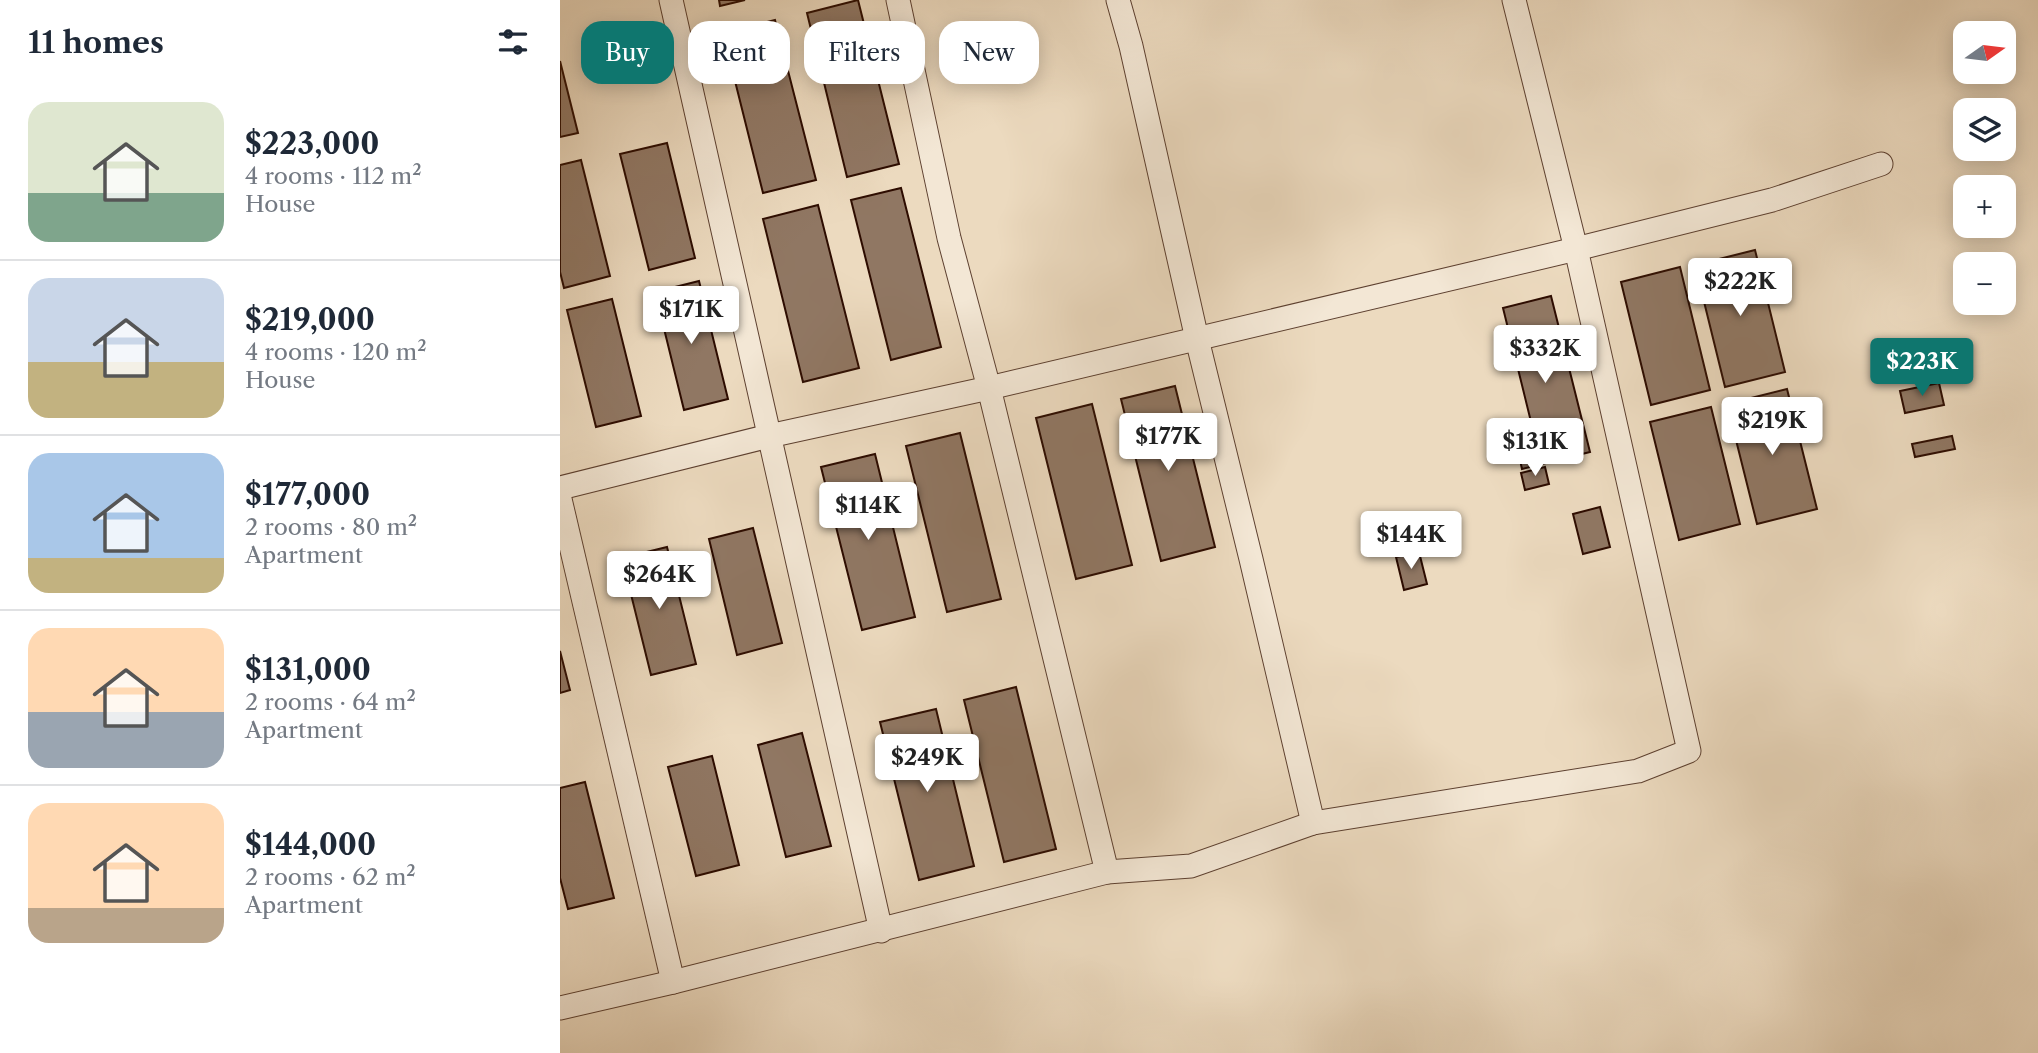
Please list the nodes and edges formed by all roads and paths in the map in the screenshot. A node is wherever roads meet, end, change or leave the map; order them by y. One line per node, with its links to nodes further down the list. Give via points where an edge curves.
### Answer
1 (671, 0): 9 (street)
2 (898, 0): 8 (street, via 949,238)
3 (1118, 0): 7 (street)
4 (1514, 0): 6 (street)
5 (1881, 164): 6 (street, via 1772,201)
6 (1576, 249): 7 (street); 12 (street, via 1689,751 1638,771)
7 (1197, 339): 8 (street); 12 (street)
8 (989, 388): 9 (street); 13 (street)
9 (769, 436): 10 (street); 14 (street)
10 (560, 488)
11 (560, 499): 15 (street)
12 (1313, 823): 13 (street, via 1191,866)
13 (1107, 872): 14 (street)
14 (881, 931): 15 (street)
15 (673, 982): 16 (street)
16 (560, 1008)

